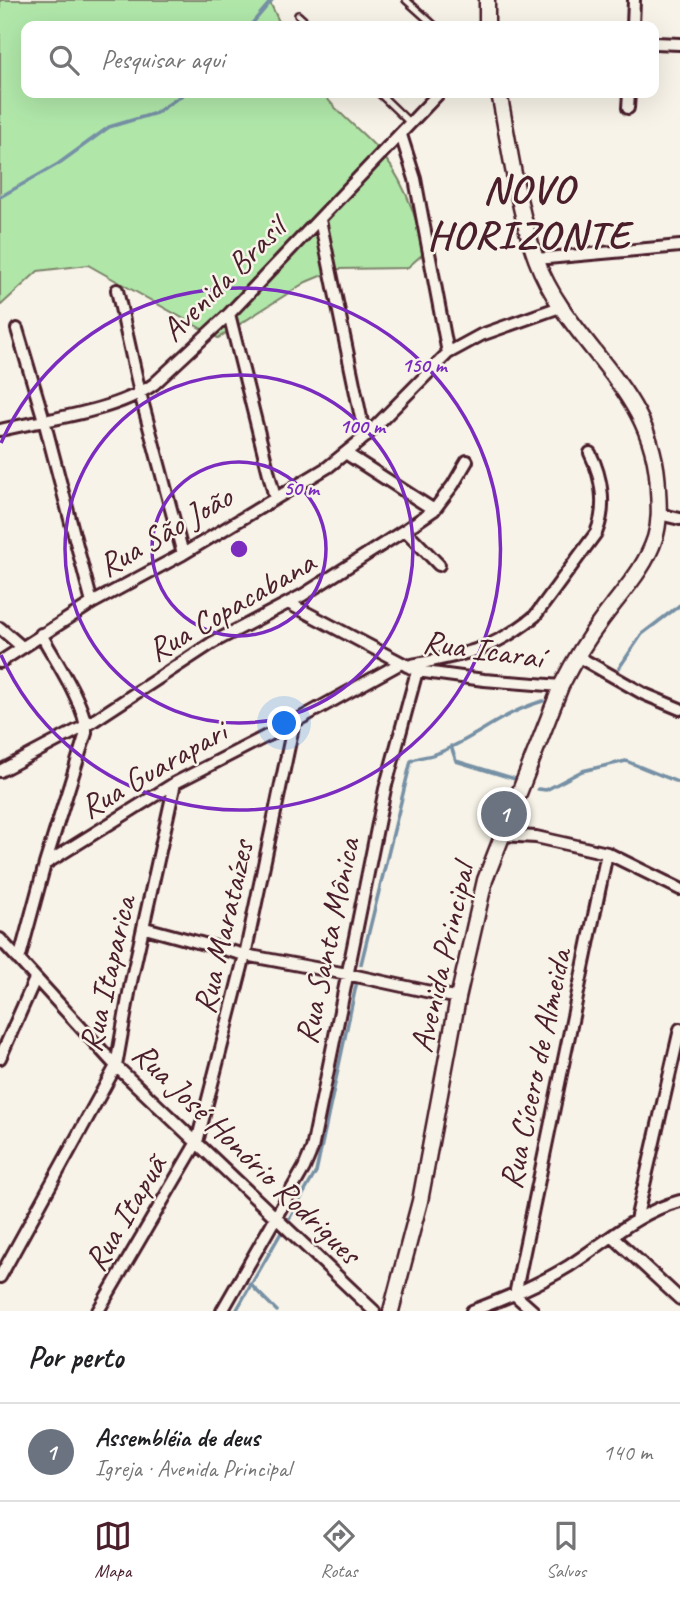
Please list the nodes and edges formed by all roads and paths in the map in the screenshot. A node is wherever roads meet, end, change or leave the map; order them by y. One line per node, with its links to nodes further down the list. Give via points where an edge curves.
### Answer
1 (406, 0): 6 (lane)
2 (487, 0): 7 (street)
3 (634, 0): 8 (street)
4 (298, 15): 5 (lane)
5 (305, 21)
6 (429, 21)
7 (487, 21)
8 (633, 21)
9 (659, 43): 10 (street)
10 (680, 44)
11 (384, 98): 16 (lane)
12 (434, 98): 16 (street, Avenida Brasil)
13 (500, 98): 20 (street, Avenida Principal)
14 (629, 98): 15 (street)
15 (628, 108)
16 (411, 124): 17 (street, Avenida Brasil)
17 (401, 135): 18 (street, Avenida Brasil); 25 (street, via 420,201)
18 (320, 220): 23 (street, Avenida Brasil); 29 (street)
19 (680, 246): 20 (street)
20 (536, 258): 22 (street, Avenida Principal)
21 (117, 290): 26 (street)
22 (560, 307): 25 (street, Rua São João, via 481,335); 35 (street, Avenida Principal, via 638,412 657,470)
23 (229, 314): 26 (street, Avenida Brasil); 33 (street)
24 (17, 329): 27 (street)
25 (448, 353): 29 (street, Rua São João)
26 (140, 393): 27 (street, Avenida Brasil); 38 (street)
27 (44, 420): 28 (street, Avenida Brasil); 40 (street)
28 (0, 430)
29 (365, 437): 31 (street, Rua São João)
30 (590, 453): 47 (street, Rua Guarapari, via 599,477 601,522 534,616 487,647)
31 (346, 454): 33 (street, Rua São João); 34 (street)
32 (467, 461): 34 (street, Rua Copacabana)
33 (275, 498): 38 (street, Rua São João)
34 (434, 510): 37 (street, Rua Copacabana)
35 (659, 513): 36 (street); 45 (street, Avenida Principal, via 645,562)
36 (680, 519)
37 (405, 530): 39 (street); 41 (street, Rua Copacabana)
38 (183, 554): 40 (street, Rua São João)
39 (439, 565)
40 (92, 603): 43 (street, Rua São João)
41 (288, 603): 47 (street, Rua Icaraí); 51 (street, Rua Copacabana, via 212,643)
42 (0, 628): 44 (street)
43 (41, 634): 44 (street, Rua São João); 51 (street)
44 (22, 647): 46 (street, Rua São João)
45 (577, 656): 48 (street, Avenida Principal); 49 (street)
46 (0, 662)
47 (408, 667): 48 (street, Rua Icaraí, via 484,680); 50 (street, Rua Guarapari); 62 (street, Rua Santa Mônica)
48 (561, 685): 54 (street, Avenida Principal)
49 (680, 709)
50 (294, 722): 53 (street, Rua Guarapari); 60 (street, Rua Marataízes)
51 (87, 725): 52 (street, Rua Copacabana); 56 (street)
52 (0, 771)
53 (175, 782): 56 (street, Rua Guarapari); 58 (street, Rua Itaparica)
54 (502, 835): 55 (street, via 536,837); 64 (street, Avenida Principal, via 485,880)
55 (607, 853): 57 (street); 74 (street, Rua Cícero de Almeida)
56 (45, 864): 61 (street)
57 (680, 889)
58 (145, 928): 60 (street); 67 (street, Rua Itaparica)
59 (0, 939): 61 (street, Rua José Honório Rodrigues)
60 (245, 955): 62 (street); 68 (street, Rua Marataízes)
61 (19, 960): 63 (street, Rua José Honório Rodrigues)
62 (347, 974): 64 (street); 70 (street, Rua Santa Mônica, via 312,1149)
63 (35, 979): 66 (street); 67 (street, Rua José Honório Rodrigues)
64 (458, 998): 79 (street, Avenida Principal, via 420,1201)
65 (680, 1029): 71 (street)
66 (0, 1058)
67 (116, 1066): 68 (street, Rua José Honório Rodrigues); 73 (street, Rua Itaparica)
68 (197, 1142): 70 (street, Rua José Honório Rodrigues); 76 (street, Rua Itapuã)
69 (680, 1201): 71 (street)
70 (276, 1216): 77 (street, Rua Santa Mônica); 78 (street, Rua José Honório Rodrigues)
71 (636, 1220): 72 (street)
72 (612, 1237): 74 (street); 75 (street)
73 (0, 1278)
74 (515, 1295): 80 (street); 81 (street)
75 (680, 1299)
76 (98, 1311)
77 (222, 1311)
78 (374, 1311)
79 (391, 1311)
80 (472, 1311)
81 (533, 1311)

